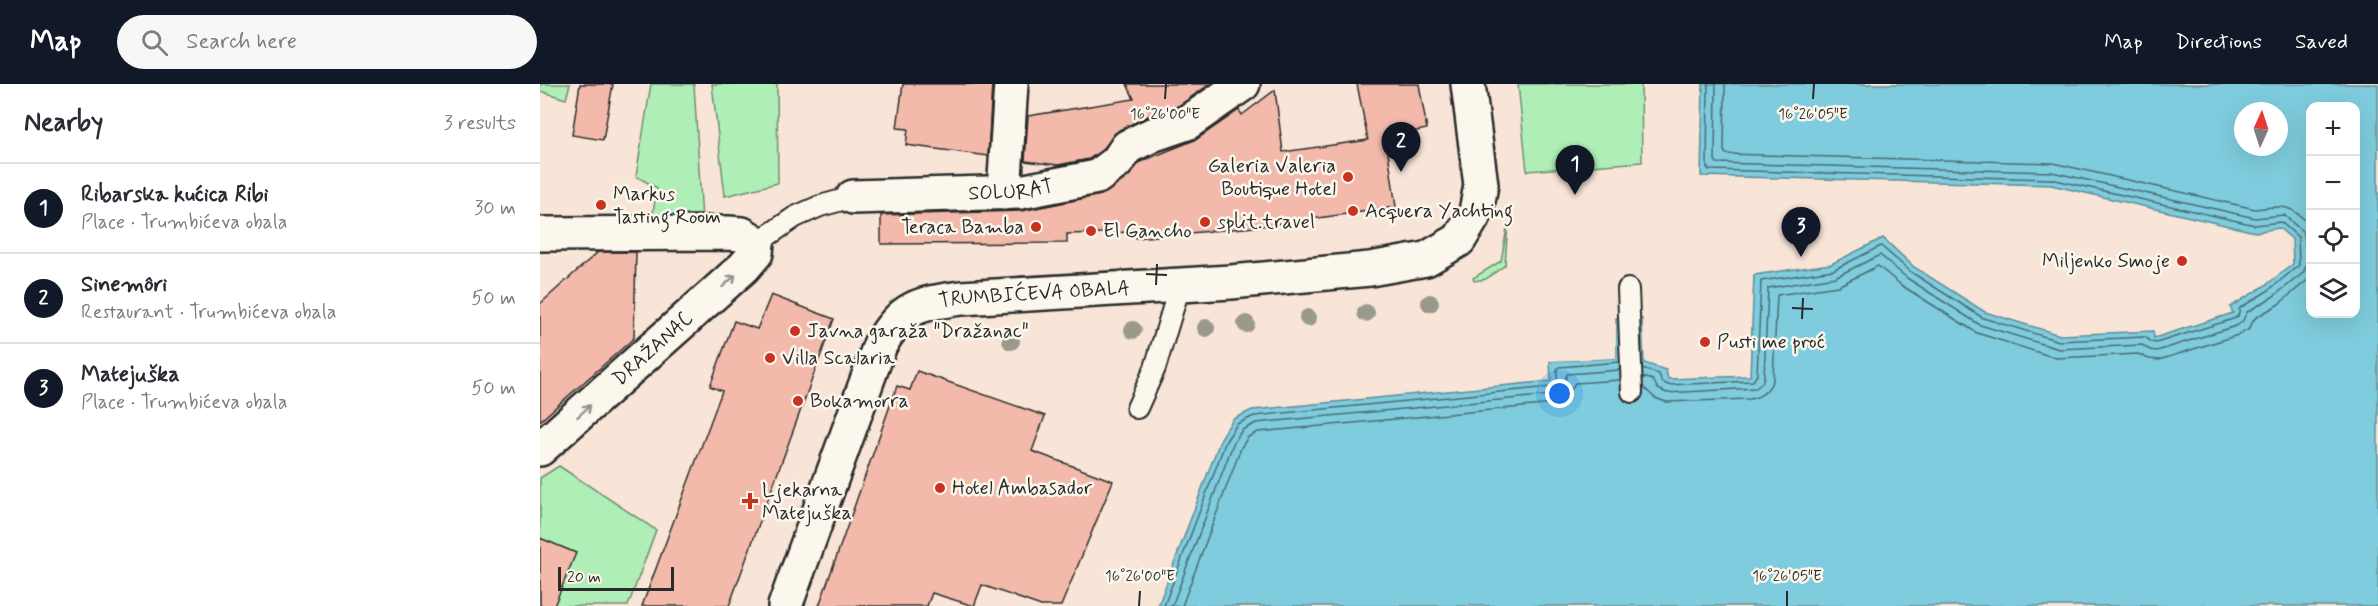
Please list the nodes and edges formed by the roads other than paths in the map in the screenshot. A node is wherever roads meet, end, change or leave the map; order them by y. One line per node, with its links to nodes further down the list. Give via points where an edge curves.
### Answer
1 (1011, 84): 4 (street)
2 (1243, 84): 4 (street, SOLURAT, via 1187,123 1127,147 1117,162 1097,177)
3 (1468, 84): 8 (street, TRUMBIĆEVA OBALA, via 1481,185 1476,212 1459,240 1426,259 1370,269)
4 (1004, 193): 5 (street, SOLURAT)
5 (853, 196): 7 (lane, SOLURAT, via 795,217)
6 (540, 234): 7 (street, via 728,233 742,234)
7 (757, 243): 12 (street, DRAŽANAC, one-way to 7, via 744,267 756,253)
8 (1180, 285): 11 (lane, via 1155,368); 13 (street, TRUMBIĆEVA OBALA, via 961,298 929,302 907,312 893,324 880,345)
9 (1628, 289): 10 (lane)
10 (1632, 392)
11 (1137, 408)
12 (540, 450)
13 (785, 606)

